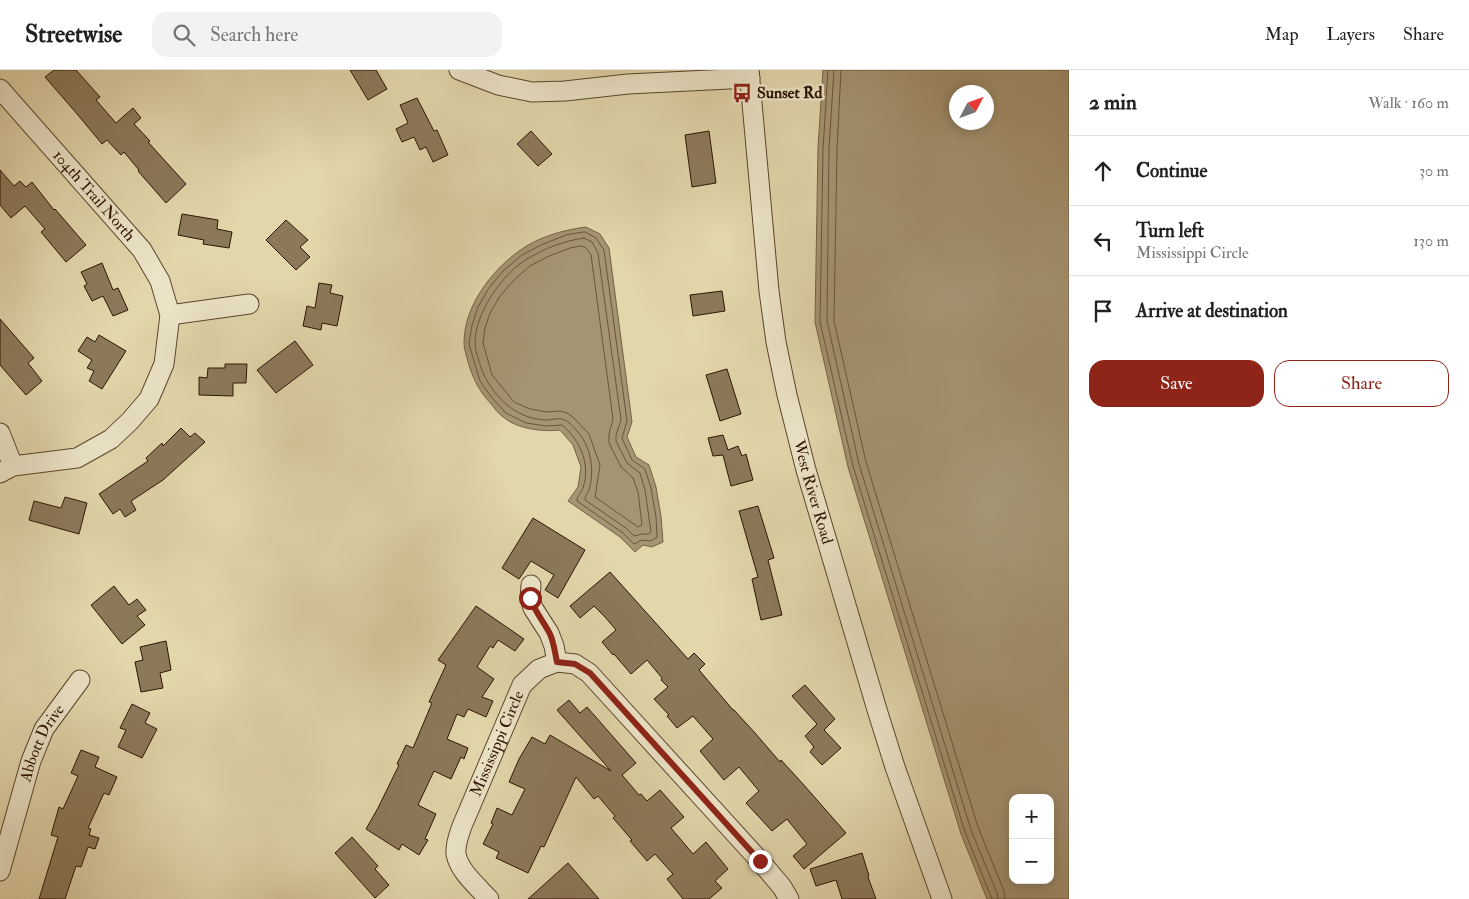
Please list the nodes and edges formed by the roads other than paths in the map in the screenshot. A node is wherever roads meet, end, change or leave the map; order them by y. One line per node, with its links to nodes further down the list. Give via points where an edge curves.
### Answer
1 (459, 70): 3 (street, via 498,86 532,92 565,91)
2 (749, 74): 3 (street); 15 (street, West River Road, via 771,309 780,367 809,479 878,713)
3 (627, 77)
4 (0, 89): 6 (street, 104th Trail North, via 142,250 160,281)
5 (249, 304): 6 (street)
6 (170, 316): 8 (street, via 164,364 149,399 130,421 110,439 76,458)
7 (0, 434): 8 (street)
8 (7, 469)
9 (531, 585): 10 (street, via 533,608 549,633)
10 (557, 662): 13 (street, Mississippi Circle, via 539,669 522,685 457,842 460,864); 14 (street, via 575,664 590,673 760,861)
11 (80, 680): 12 (street, Abbott Drive, via 44,729 31,761)
12 (0, 871)
13 (489, 899)
14 (790, 899)
15 (942, 899)

